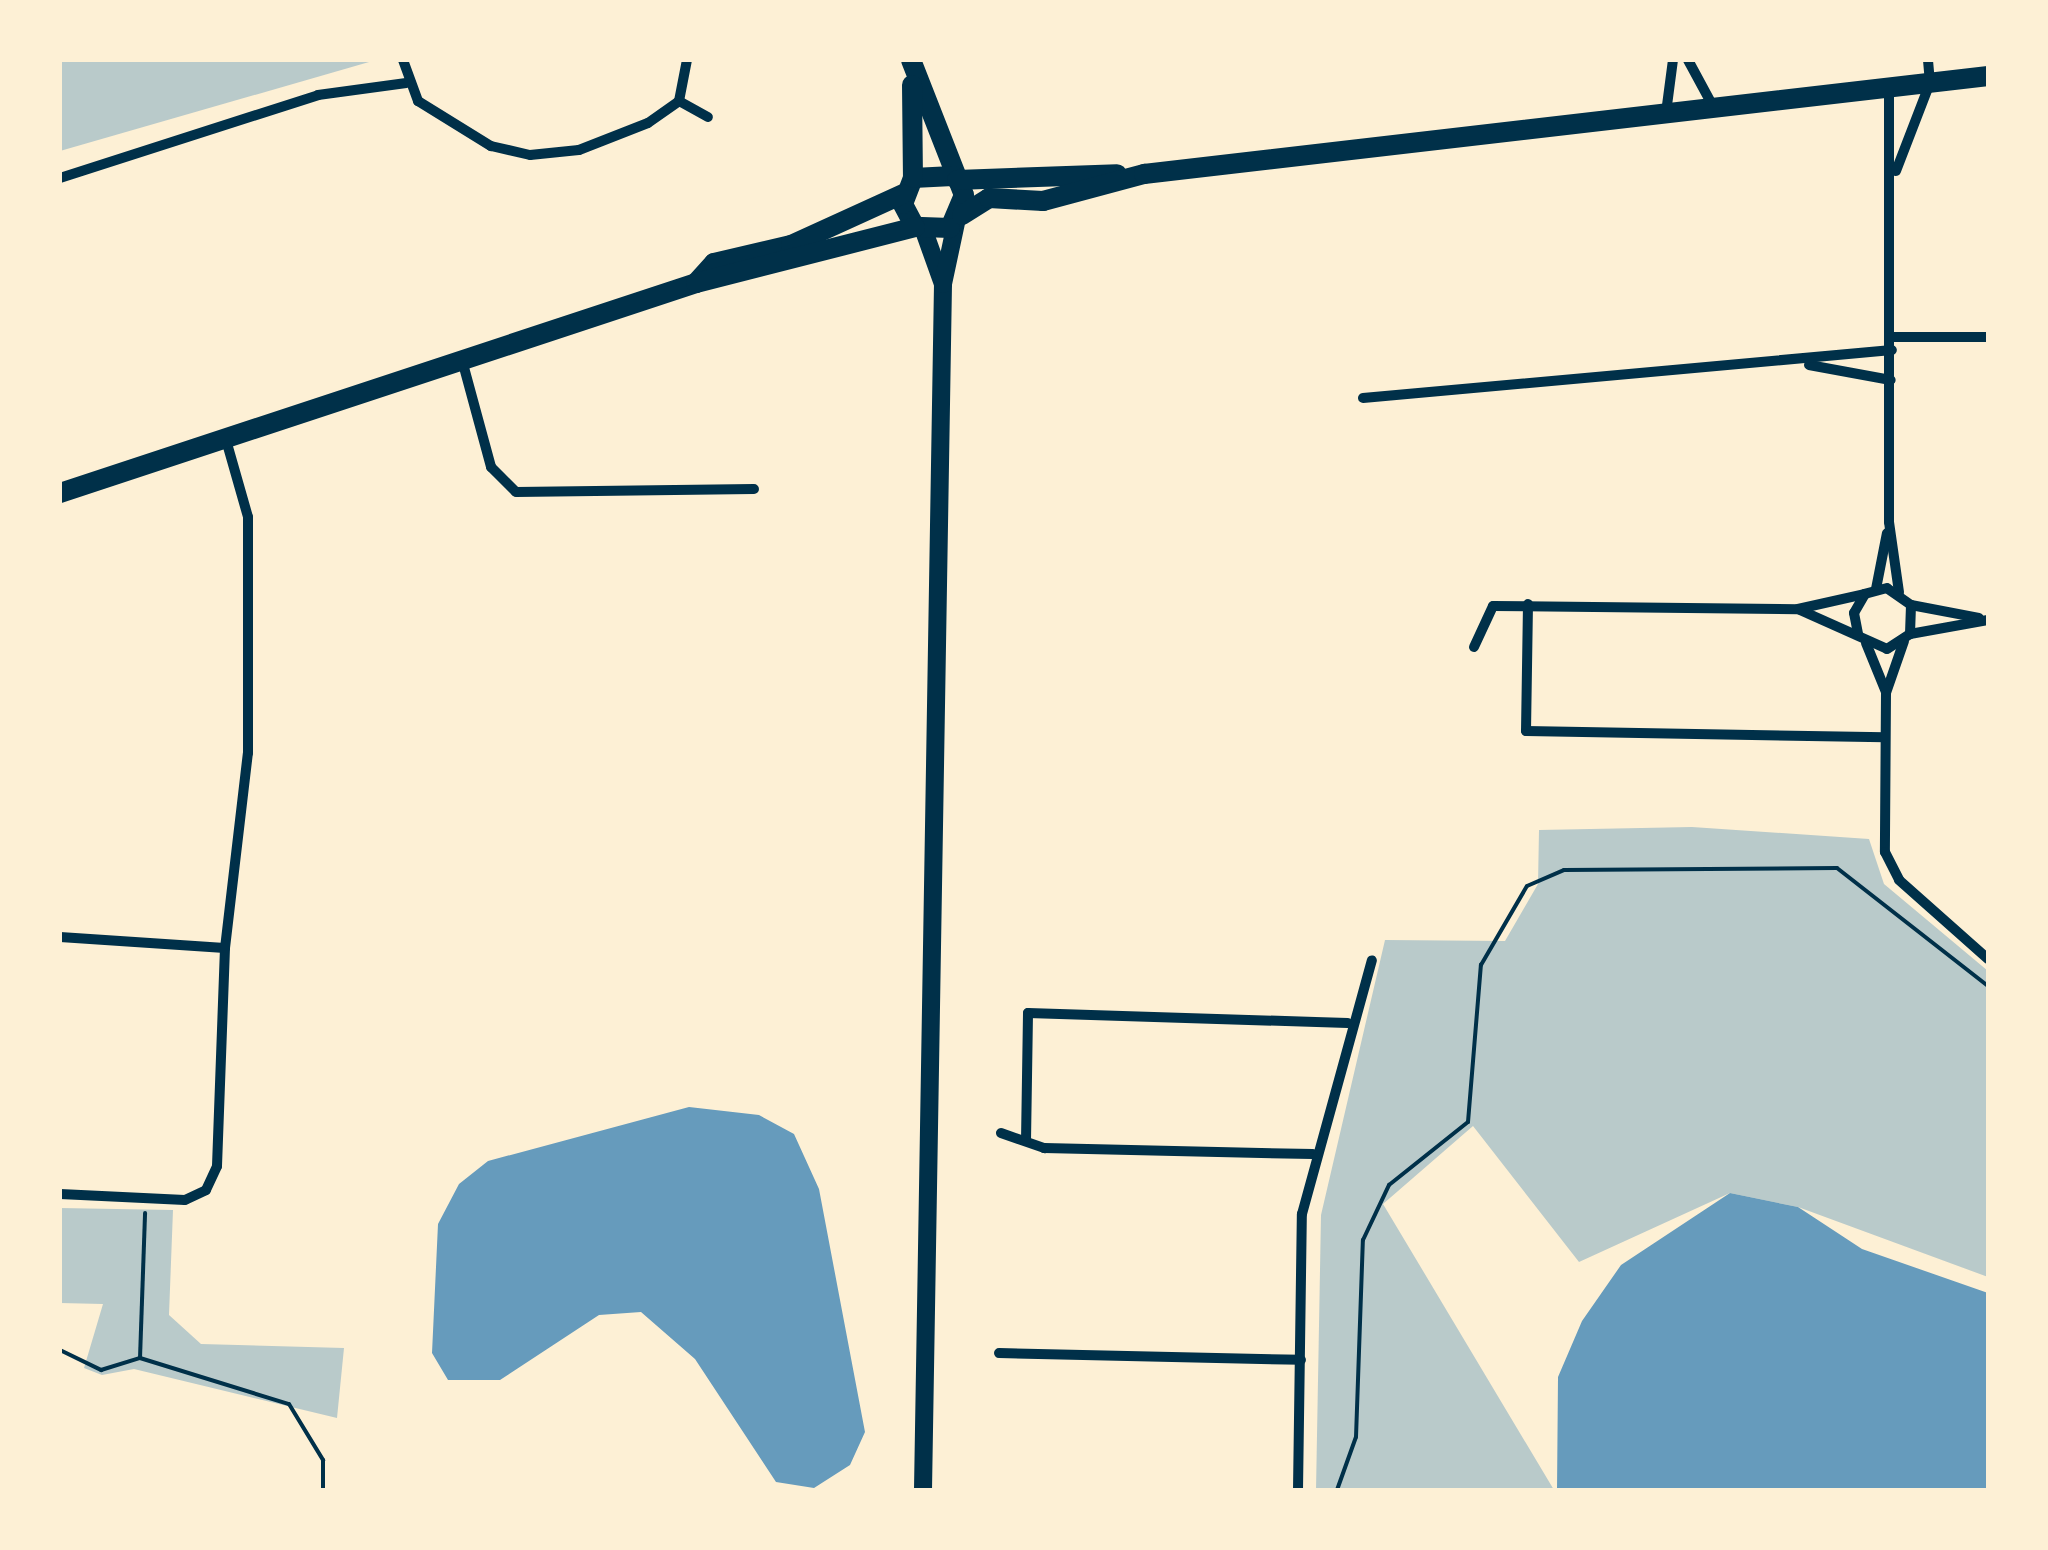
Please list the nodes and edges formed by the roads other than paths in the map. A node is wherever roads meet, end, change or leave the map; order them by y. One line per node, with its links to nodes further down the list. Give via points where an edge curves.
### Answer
1 (402, 60): 9 (street)
2 (687, 60): 11 (street)
3 (910, 60): 18 (main road); 19 (main road)
4 (1672, 60): 13 (street)
5 (1688, 60): 12 (street)
6 (1928, 60): 8 (street)
7 (1988, 76): 8 (main road)
8 (1930, 82): 10 (main road); 15 (street)
9 (406, 83): 11 (street, via 418,101 491,146 530,155 579,150); 17 (street, via 318,95)
10 (1890, 87): 12 (main road); 15 (street)
11 (679, 100): 14 (street)
12 (1714, 108): 13 (main road)
13 (1666, 113): 16 (main road)
14 (708, 117)
15 (1896, 171): 24 (street)
16 (1144, 174): 18 (main road); 20 (main road, via 1043,201 989,198)
17 (60, 178)
18 (955, 178): 19 (main road); 20 (main road)
19 (908, 186): 21 (main road); 22 (main road, via 791,245 714,263)
20 (959, 220): 21 (main road); 23 (main road)
21 (920, 229): 22 (main road); 23 (main road)
22 (696, 283): 27 (main road)
23 (943, 284): 57 (main road)
24 (1892, 336): 25 (street); 26 (street)
25 (1988, 337)
26 (1892, 350): 28 (street); 29 (street)
27 (462, 360): 31 (main road); 32 (street, via 491,467 516,492)
28 (1798, 363): 29 (street); 30 (street, via 1668,364)
29 (1891, 380): 34 (street)
30 (1364, 398)
31 (226, 440): 33 (main road); 47 (street, via 248,517 248,635 245,809)
32 (754, 490)
33 (60, 493)
34 (1889, 522): 35 (street); 36 (street)
35 (1870, 592): 36 (street); 39 (street); 42 (street, via 1854,613)
36 (1899, 592): 38 (street)
37 (1528, 604): 39 (street); 43 (street, via 1494,606); 45 (street, via 1526,732)
38 (1911, 605): 40 (street); 41 (street)
39 (1798, 609): 42 (street)
40 (1988, 620): 41 (street)
41 (1907, 637): 42 (street, via 1887,649); 44 (street)
42 (1862, 639): 44 (street)
43 (1474, 647)
44 (1886, 693): 45 (street)
45 (1885, 738): 48 (street, via 1885,852 1900,880)
46 (60, 937): 47 (street)
47 (224, 948): 54 (street, via 217,1166 206,1190 186,1200)
48 (1988, 959)
49 (1372, 960): 50 (street)
50 (1348, 1023): 52 (street, via 1028,1013); 53 (street)
51 (1001, 1133): 52 (street)
52 (1026, 1141): 53 (street)
53 (1314, 1154): 56 (street, via 1302,1214)
54 (60, 1194)
55 (999, 1353): 56 (street)
56 (1300, 1360): 58 (street)
57 (923, 1490)
58 (1298, 1490)

